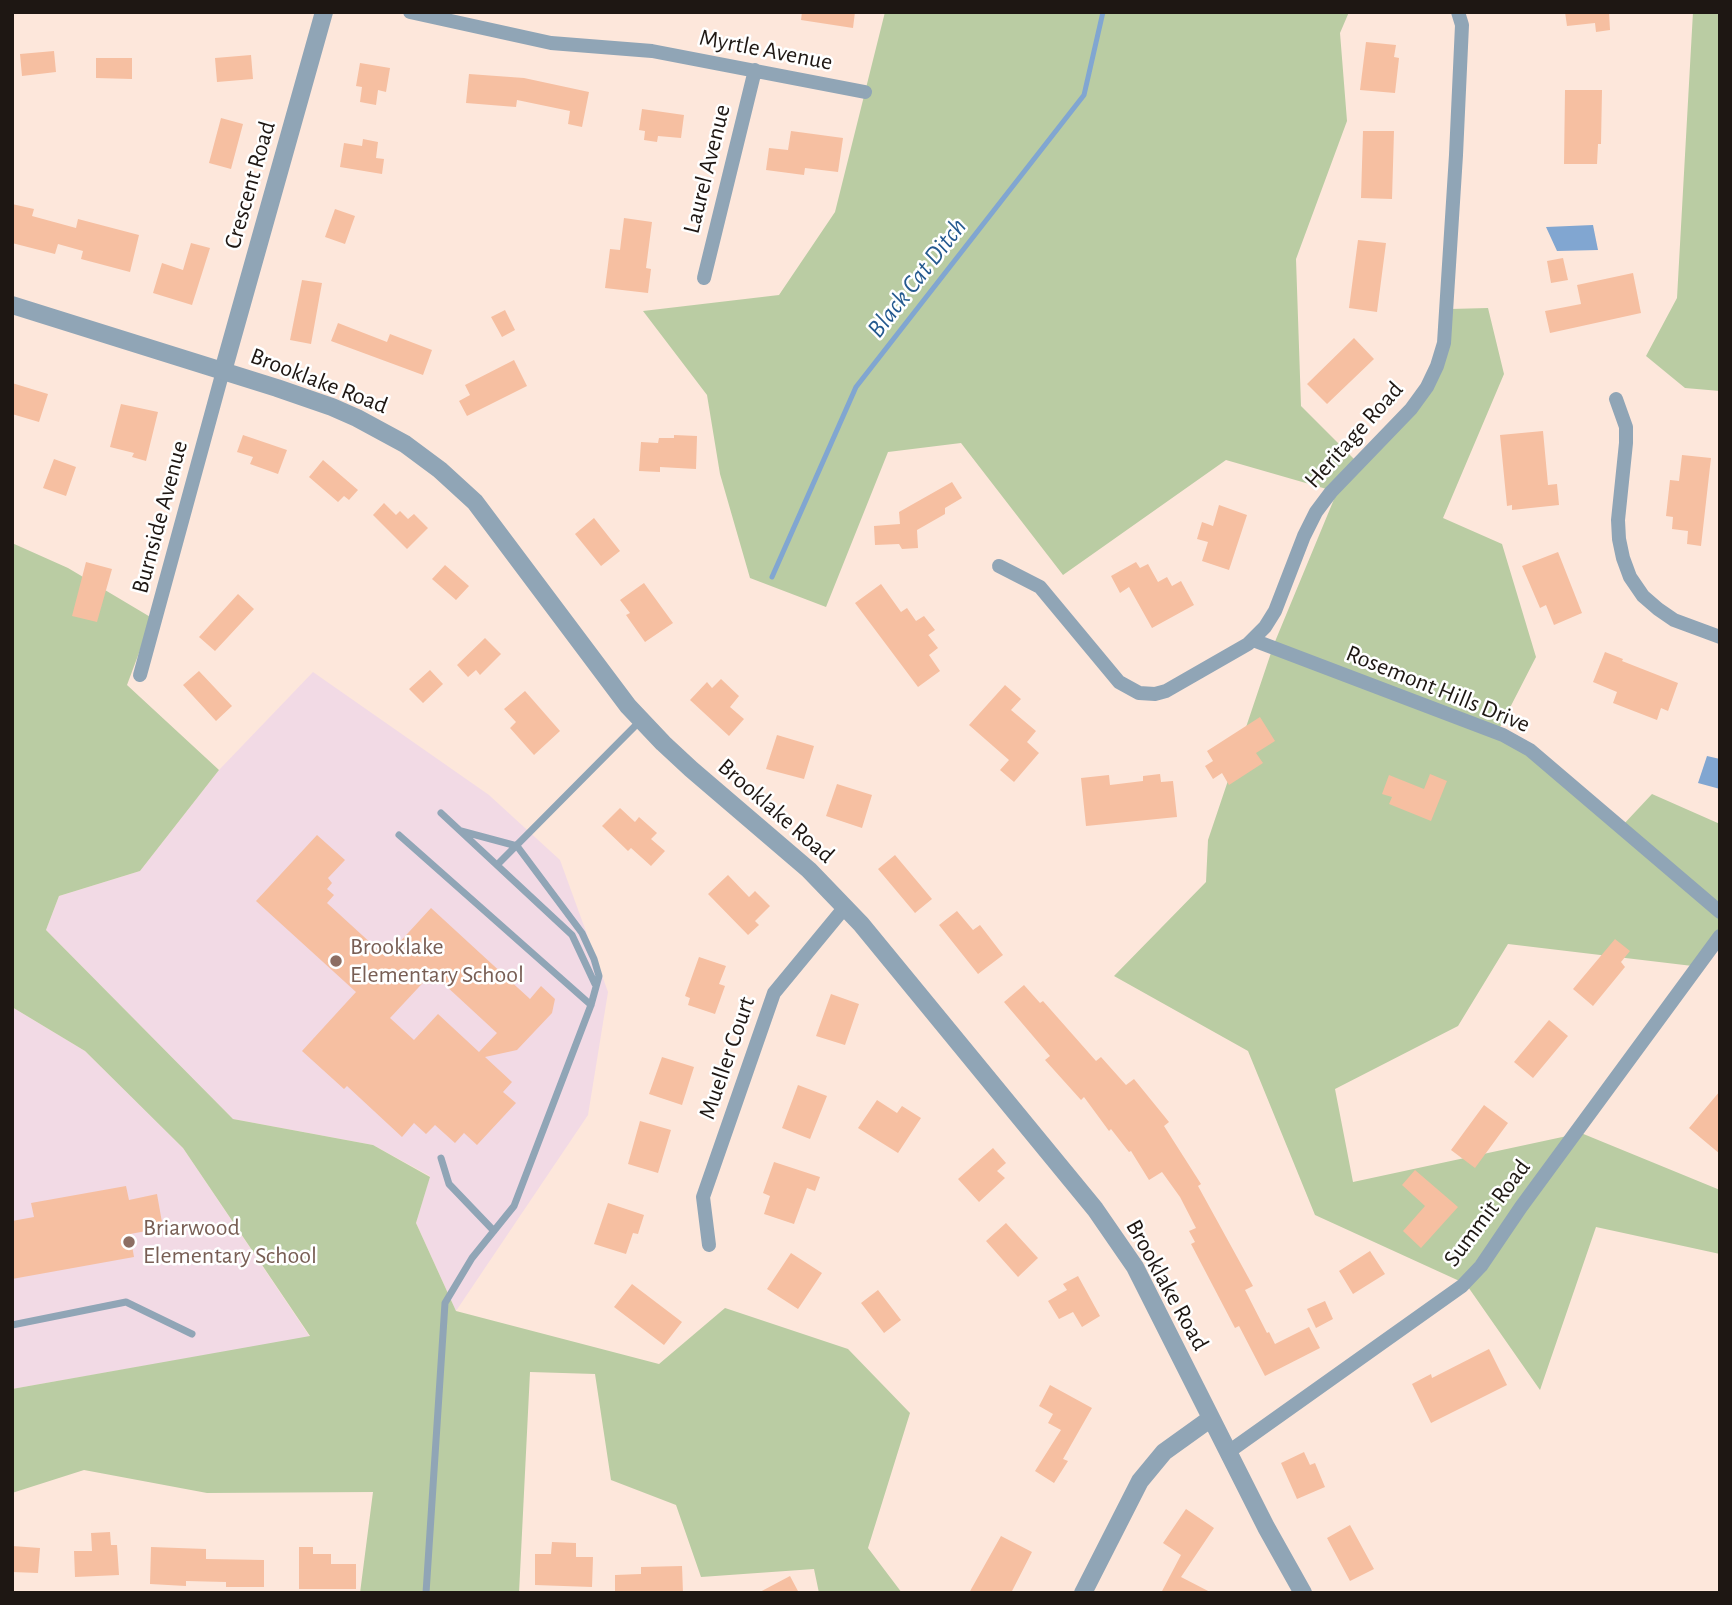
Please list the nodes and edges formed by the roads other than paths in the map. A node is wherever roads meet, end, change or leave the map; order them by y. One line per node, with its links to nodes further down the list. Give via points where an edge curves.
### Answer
1 (324, 12): 8 (street, Crescent Road)
2 (410, 12): 4 (street, Myrtle Avenue, via 551,43 652,51)
3 (1458, 12): 12 (street, Heritage Road, via 1462,25 1456,155 1444,343 1437,366 1411,409 1317,512 1276,611)
4 (755, 70): 5 (street, Myrtle Avenue); 6 (street, Laurel Avenue)
5 (865, 92)
6 (704, 278)
7 (12, 306): 8 (street, Brooklake Road)
8 (223, 371): 13 (street, Burnside Avenue); 14 (street, Brooklake Road, via 358,418 440,470 489,519)
9 (1616, 399): 11 (street, via 1626,427 1619,540 1630,577 1643,596 1674,620)
10 (999, 566): 12 (street, Heritage Road, via 1040,587 1119,682 1139,693 1166,691)
11 (1720, 637)
12 (1253, 640): 21 (street, Rosemont Hills Drive, via 1503,735 1530,750)
13 (140, 675)
14 (641, 720): 18 (lane); 20 (street, Brooklake Road, via 691,769 796,857)
15 (441, 813): 16 (lane)
16 (461, 831): 18 (lane); 19 (lane)
17 (399, 835): 24 (lane)
18 (517, 846): 19 (lane); 23 (lane, via 582,933 599,976)
19 (497, 865): 23 (lane, via 572,935)
20 (845, 907): 27 (street, Mueller Court, via 774,993 703,1197); 30 (street, Brooklake Road, via 1121,1245)
21 (1720, 912)
22 (1720, 936): 31 (street, Summit Road, via 1462,1286)
23 (595, 984): 24 (lane)
24 (591, 1004): 26 (lane, via 514,1206)
25 (441, 1158): 26 (lane, via 449,1184)
26 (494, 1231): 32 (lane, via 445,1303)
27 (709, 1245)
28 (12, 1325): 29 (lane, via 126,1302)
29 (192, 1334)
30 (1210, 1419): 31 (street, Brooklake Road); 33 (street, via 1164,1452 1140,1481)
31 (1227, 1453): 34 (street, Brooklake Road)
32 (426, 1593)
33 (1083, 1593)
34 (1303, 1593)

